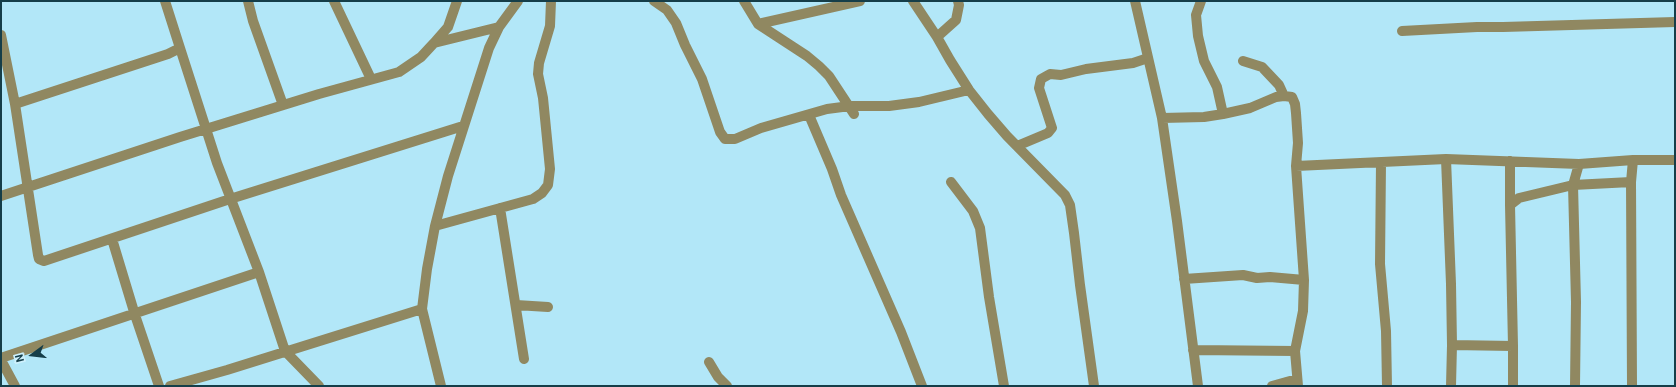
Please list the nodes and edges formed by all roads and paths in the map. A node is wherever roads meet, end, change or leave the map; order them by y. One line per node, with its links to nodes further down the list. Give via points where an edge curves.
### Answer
1 (165, 1): 22 (street)
2 (248, 1): 29 (street, via 252,20)
3 (334, 1): 25 (street)
4 (457, 1): 21 (street, via 448,27)
5 (518, 1): 17 (street)
6 (551, 1): 51 (street, via 550,26 538,74 550,169 548,184 542,193 533,199)
7 (654, 1): 32 (street, via 666,10 676,23 702,79 720,132 725,139 735,139 761,128)
8 (744, 1): 16 (street)
9 (860, 1): 14 (street)
10 (913, 1): 20 (street)
11 (958, 1): 20 (street, via 956,20)
12 (1135, 1): 23 (street)
13 (1201, 1): 31 (street, via 1196,15 1198,36 1204,61 1217,87)
14 (843, 3): 16 (street)
15 (1675, 22): 18 (street)
16 (758, 24): 30 (street, via 819,66)
17 (499, 27): 21 (street); 34 (street, via 489,48)
18 (1402, 31)
19 (1, 35): 28 (street)
20 (937, 37): 26 (street)
21 (434, 43): 25 (street, via 421,57 399,72)
22 (180, 48): 28 (street); 35 (street)
23 (1148, 58): 33 (street); 36 (street, via 1132,63 1050,74 1041,79 1039,88 1052,128 1048,133)
24 (1242, 61): 27 (street, via 1262,68 1279,85)
25 (371, 79): 29 (street)
26 (969, 90): 30 (street, via 904,104); 36 (street)
27 (1284, 96): 31 (street); 43 (street, via 1292,98 1295,104 1298,143)
28 (15, 104): 47 (street)
29 (283, 105): 35 (street)
30 (852, 110): 32 (street, via 827,110)
31 (1223, 114): 33 (street)
32 (809, 115): 76 (street)
33 (1162, 118): 55 (street)
34 (463, 126): 49 (street); 52 (street)
35 (206, 129): 47 (street); 49 (street)
36 (1017, 146): 78 (street, via 1065,195 1070,205)
37 (1446, 159): 40 (street); 41 (street); 61 (street)
38 (1633, 160): 39 (street); 42 (street); 45 (street)
39 (1675, 160)
40 (1510, 161): 42 (street); 50 (street)
41 (1380, 163): 43 (street); 81 (street, via 1380,264 1386,331)
42 (1579, 164): 46 (street)
43 (1296, 166): 56 (street)
44 (951, 182): 77 (street, via 973,211 980,228)
45 (1631, 182): 46 (street); 85 (street)
46 (1573, 185): 50 (street, via 1519,198); 84 (street)
47 (28, 188): 48 (street); 53 (street, via 39,259 44,261)
48 (1, 196)
49 (230, 199): 53 (street); 54 (street)
50 (1510, 205): 62 (street)
51 (500, 208): 52 (street); 57 (street)
52 (435, 226): 59 (street)
53 (112, 238): 60 (street)
54 (259, 272): 60 (street); 64 (street)
55 (1184, 279): 56 (street, via 1243,275); 63 (street)
56 (1304, 280): 65 (street, via 1303,311)
57 (516, 305): 58 (street); 66 (street)
58 (548, 307)
59 (422, 309): 64 (street); 74 (street)
60 (135, 315): 67 (street); 71 (street)
61 (1452, 344): 62 (street); 82 (street)
62 (1513, 346): 83 (street)
63 (1193, 350): 65 (street); 79 (street)
64 (285, 351): 72 (street); 73 (street)
65 (1295, 351): 69 (street)
66 (524, 358)
67 (1, 359): 70 (street)
68 (709, 362): 75 (street)
69 (1298, 382): 80 (street)
70 (15, 386)
71 (160, 386)
72 (170, 386)
73 (319, 386)
74 (441, 386)
75 (727, 386)
76 (922, 386)
77 (1004, 386)
78 (1094, 386)
79 (1198, 386)
80 (1272, 386)
81 (1387, 386)
82 (1451, 386)
83 (1513, 386)
84 (1575, 386)
85 (1632, 386)

